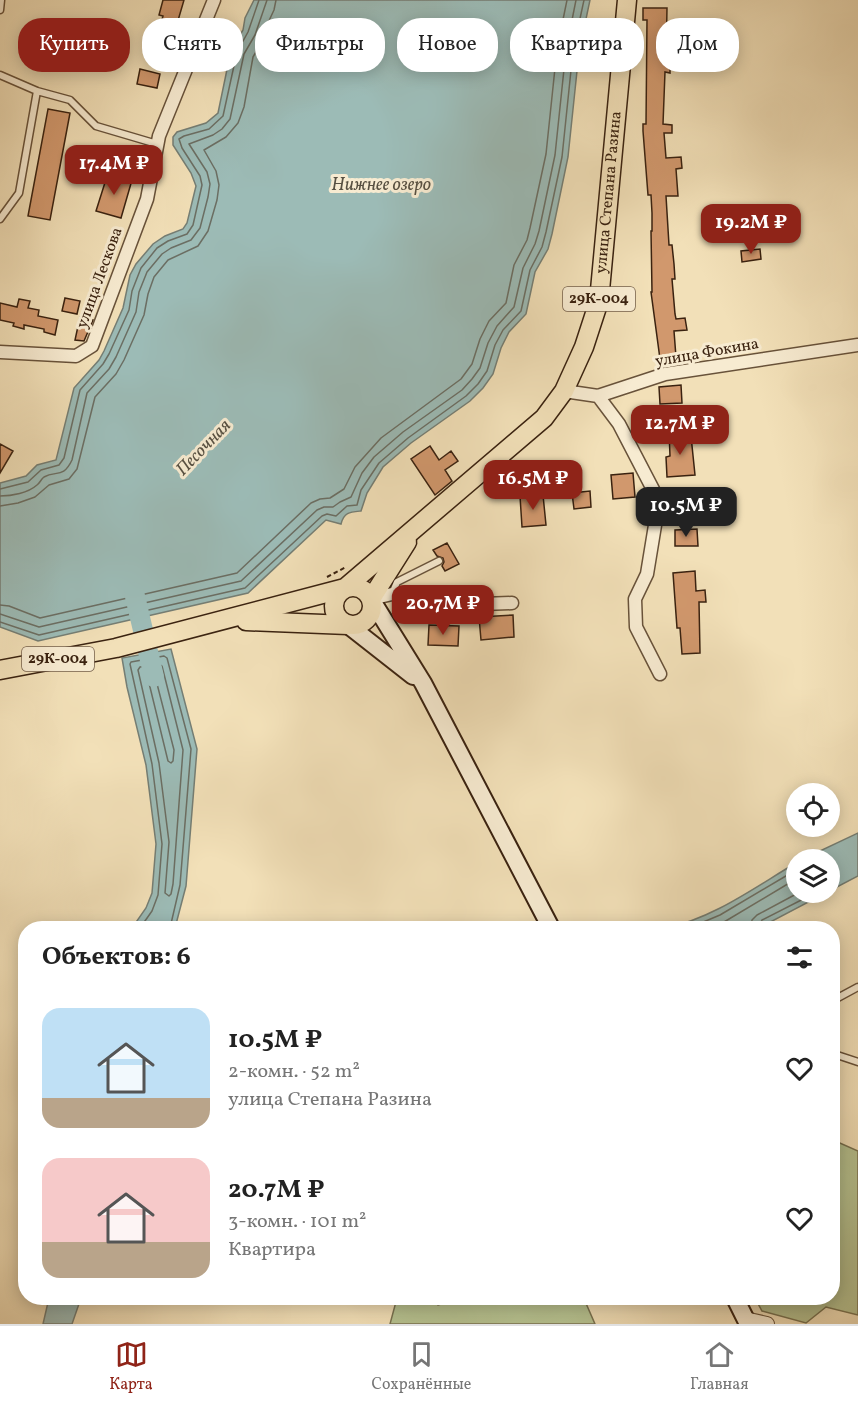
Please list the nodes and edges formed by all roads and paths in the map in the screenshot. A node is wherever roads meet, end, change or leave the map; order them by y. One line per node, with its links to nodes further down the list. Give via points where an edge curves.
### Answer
1 (2, 0): 4 (lane)
2 (214, 0): 7 (street, улица Лескова)
3 (627, 0): 11 (main road, улица Степана Разина / 29К-004, via 599,301)
4 (0, 10)
5 (0, 75): 6 (lane)
6 (37, 91): 7 (lane, via 70,100 96,126); 8 (lane, via 19,193)
7 (157, 144): 10 (street, улица Лескова, via 147,199 92,346 76,356)
8 (0, 219)
9 (858, 345): 12 (street, улица Фокина, via 665,375)
10 (0, 352)
11 (564, 391): 12 (street, улица Фокина); 13 (main road, улица Степана Разина / 29К-004, via 544,418)
12 (598, 396): 24 (street, via 619,424 659,501 647,574 635,599 636,627)
13 (415, 528): 17 (main road, улица Степана Разина); 19 (main road, 29К-004)
14 (439, 561): 18 (lane, via 398,582)
15 (353, 563): 16 (path)
16 (325, 578)
17 (345, 588): 19 (main road, via 358,587); 21 (main road); 22 (main road, via 336,596 333,608 338,619)
18 (392, 594): 19 (street); 20 (street, via 467,595 482,604)
19 (371, 599): 22 (main road, 29К-004, via 372,611 365,621); 25 (main road)
20 (512, 603)
21 (229, 620): 22 (main road, 29К-004); 23 (main road, 29К-004, via 116,648)
22 (348, 625): 25 (main road)
23 (0, 670)
24 (660, 674)
25 (423, 684): 26 (main road)
26 (547, 921)
27 (858, 987): 28 (lane)
28 (840, 997)
29 (840, 1056): 30 (lane)
30 (858, 1062)
31 (738, 1305): 32 (main road)
32 (746, 1321): 33 (street)
33 (767, 1324)

